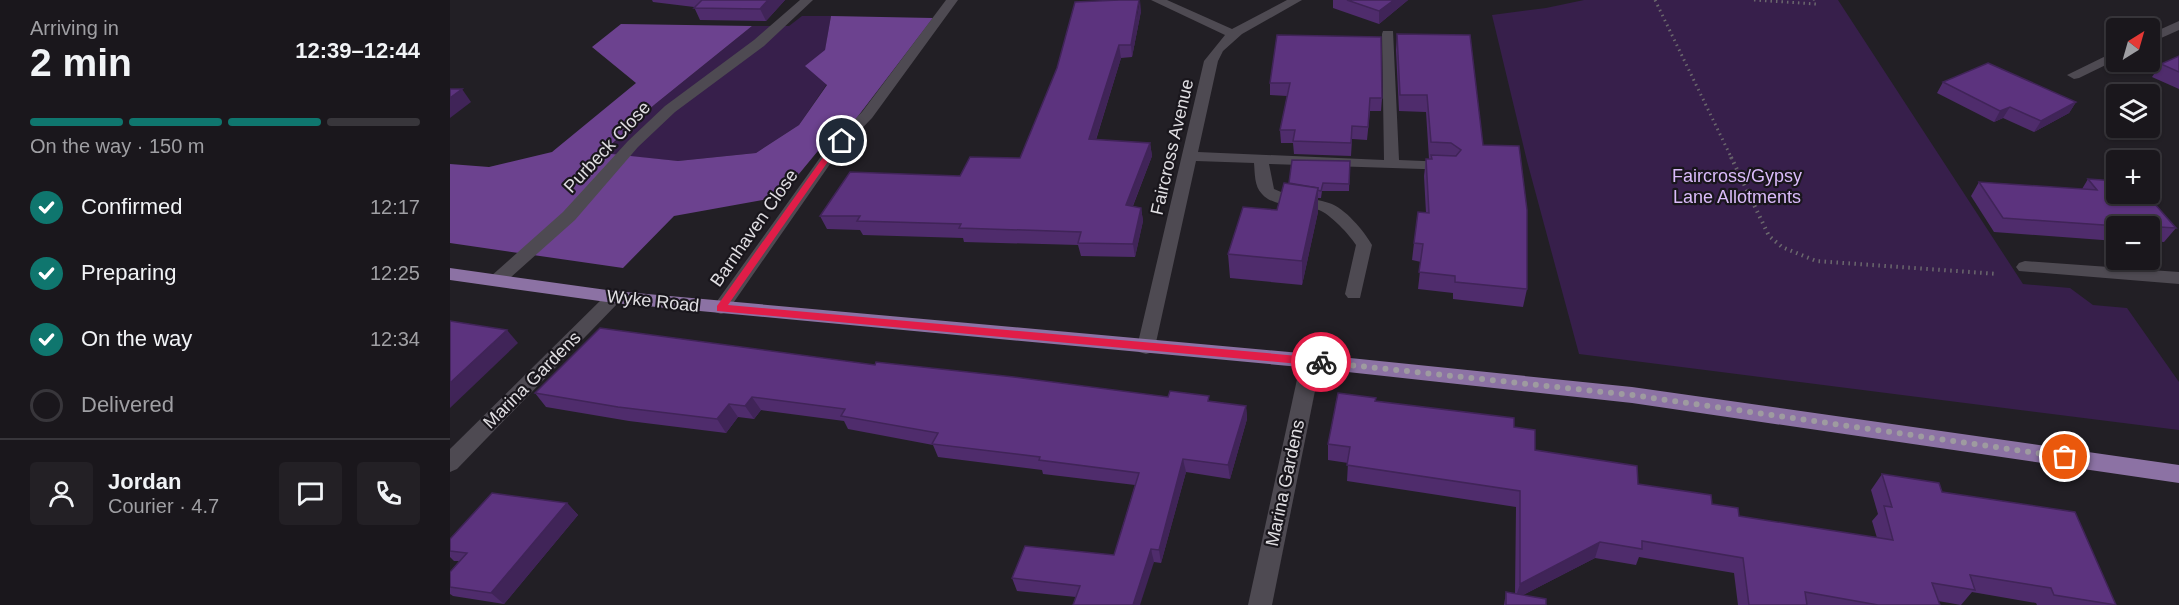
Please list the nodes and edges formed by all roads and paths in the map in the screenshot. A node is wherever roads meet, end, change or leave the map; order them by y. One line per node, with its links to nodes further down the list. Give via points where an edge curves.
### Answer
1 (807, 0): 21 (street, Purbeck Close, via 759,43 670,109 569,216)
2 (952, 0): 24 (street, Barnhaven Close, via 867,115 832,151)
3 (1157, 0): 9 (street)
4 (1296, 0): 9 (street, Faircross Avenue)
5 (1655, 0): 18 (path, via 1769,236 1782,247 1816,261 2017,276)
6 (1754, 0): 7 (path, via 1816,4)
7 (1814, 0)
8 (2179, 25): 11 (street)
9 (1233, 34): 14 (street, Faircross Avenue, via 1211,61)
10 (1388, 34): 16 (street)
11 (2160, 34)
12 (2106, 60): 13 (street)
13 (2074, 75)
14 (1191, 156): 15 (street); 25 (street, Faircross Avenue)
15 (1262, 159): 16 (street); 22 (street, via 1268,192 1326,207 1358,234 1364,245)
16 (1392, 164): 17 (street)
17 (1449, 167)
18 (2025, 267): 20 (street)
19 (450, 274): 21 (main road, Wyke Road)
20 (2179, 278)
21 (496, 281): 23 (main road, Wyke Road)
22 (1354, 294)
23 (614, 297): 24 (main road, Wyke Road); 27 (street, Marina Gardens)
24 (721, 308): 25 (main road, Wyke Road)
25 (1146, 347): 26 (main road, Wyke Road)
26 (1311, 361): 28 (main road, Wyke Road, via 1632,395); 29 (street, Marina Gardens)
27 (450, 463)
28 (2179, 474)
29 (1260, 605)

